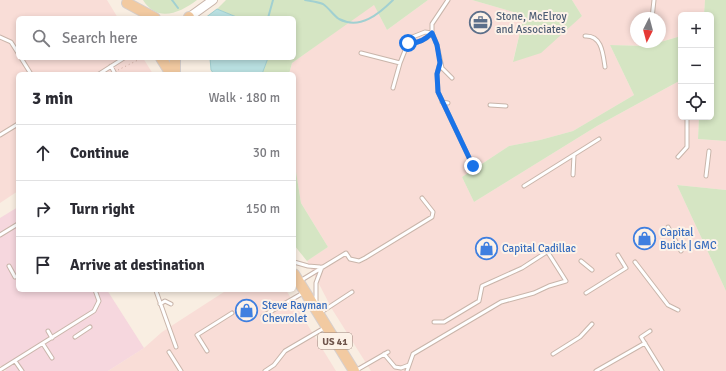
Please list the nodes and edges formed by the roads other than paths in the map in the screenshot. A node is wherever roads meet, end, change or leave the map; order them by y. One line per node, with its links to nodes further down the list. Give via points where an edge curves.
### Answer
1 (214, 0): 8 (street)
2 (448, 0): 9 (lane, via 432,24)
3 (654, 0): 5 (lane)
4 (126, 1): 6 (main road); 7 (main road)
5 (653, 12)
6 (135, 16)
7 (152, 16)
8 (192, 16)
9 (432, 33): 12 (lane, via 414,44); 12 (lane, via 425,32 410,38); 20 (lane)
10 (585, 36): 22 (lane, via 592,36 598,40)
11 (0, 37): 13 (lane, via 11,42)
12 (408, 43): 19 (lane)
13 (16, 50)
14 (361, 53): 19 (lane)
15 (22, 60): 23 (lane)
16 (121, 60): 21 (lane)
17 (162, 60): 26 (main road)
18 (175, 60): 27 (main road)
19 (400, 63): 29 (lane)
20 (440, 63): 28 (lane, via 445,73); 30 (lane, via 436,82)
21 (111, 66): 24 (lane); 25 (lane)
22 (605, 67)
23 (30, 72)
24 (102, 72)
25 (114, 72)
26 (170, 72)
27 (175, 72)
28 (452, 78)
29 (393, 88)
30 (442, 102): 31 (lane); 41 (lane)
31 (448, 103)
32 (490, 106): 33 (lane)
33 (506, 106)
34 (687, 120): 40 (lane, via 687,147)
35 (16, 125): 36 (lane)
36 (0, 135)
37 (599, 139): 39 (lane)
38 (709, 151): 43 (lane)
39 (574, 155): 42 (lane); 44 (lane)
40 (678, 157)
41 (473, 166)
42 (573, 175)
43 (706, 176)
44 (524, 186)
45 (422, 198): 57 (lane, via 433,212 432,217 359,261 350,259 346,252)
46 (16, 225): 48 (lane)
47 (668, 227): 51 (lane)
48 (0, 235)
49 (556, 246): 50 (lane)
50 (547, 251): 72 (lane, via 522,268 482,286 479,301 444,322); 88 (lane, via 566,281 534,294 501,302 413,354)
51 (681, 252)
52 (618, 255): 65 (lane, via 626,268)
53 (581, 261): 58 (lane)
54 (635, 262): 68 (lane, via 668,305)
55 (296, 263): 57 (lane)
56 (9, 266): 59 (lane)
57 (322, 267): 60 (lane); 69 (lane, via 316,283)
58 (592, 270)
59 (15, 277)
60 (296, 278): 63 (main road, US 41)
61 (96, 292): 79 (lane, via 99,301 94,311)
62 (156, 292): 66 (lane)
63 (305, 292): 69 (main road, US 41); 71 (lane)
64 (352, 292): 69 (lane)
65 (586, 293)
66 (160, 304): 67 (lane, via 165,301); 82 (lane)
67 (171, 304)
68 (678, 310)
69 (317, 312): 75 (main road, US 41)
70 (232, 313): 83 (lane, via 197,335)
71 (263, 316)
72 (434, 322)
73 (592, 324): 85 (lane, via 580,337)
74 (90, 327): 78 (lane)
75 (326, 327): 92 (lane, via 285,351 274,365); 93 (main road, US 41)
76 (48, 331): 79 (lane)
77 (650, 331): 80 (lane, via 641,337)
78 (74, 337)
79 (52, 338): 81 (lane)
80 (645, 343): 95 (lane); 96 (lane)
81 (43, 344): 86 (lane); 87 (lane)
82 (176, 347)
83 (207, 351)
84 (169, 352): 91 (lane)
85 (553, 354)
86 (52, 358)
87 (15, 361): 89 (lane); 90 (lane)
88 (409, 365): 93 (lane, via 395,367 386,353); 94 (lane)
89 (0, 370)
90 (22, 371)
91 (181, 371)
92 (265, 371)
93 (355, 371)
94 (407, 371)
95 (596, 371)
96 (662, 371)

